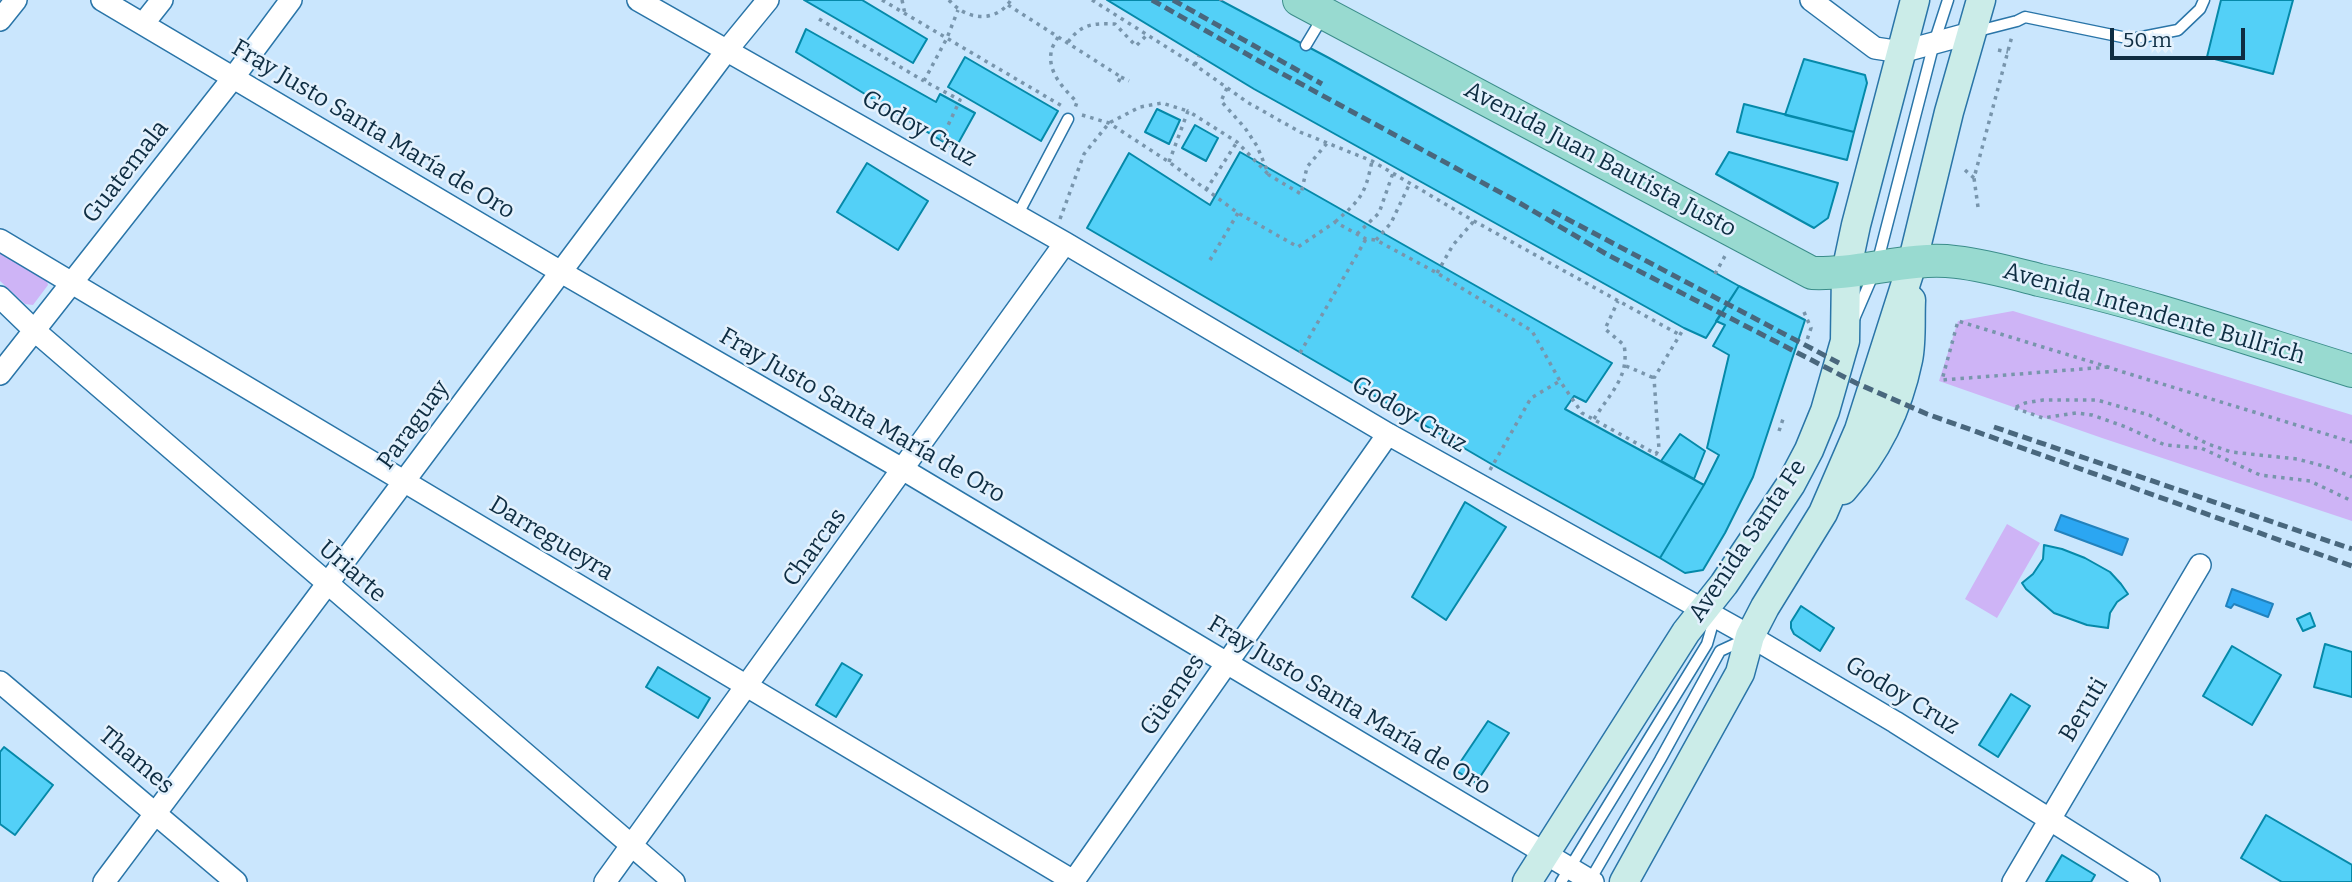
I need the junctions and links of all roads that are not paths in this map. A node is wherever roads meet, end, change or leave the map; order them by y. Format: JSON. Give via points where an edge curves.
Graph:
{"nodes":[{"id":1,"x":16,"y":0,"type":"edge"},
{"id":2,"x":102,"y":0,"type":"edge"},
{"id":3,"x":162,"y":0,"type":"edge"},
{"id":4,"x":291,"y":0,"type":"edge"},
{"id":5,"x":638,"y":0,"type":"edge"},
{"id":6,"x":768,"y":0,"type":"edge"},
{"id":7,"x":1811,"y":0,"type":"edge"},
{"id":8,"x":1914,"y":0,"type":"edge"},
{"id":9,"x":1948,"y":0,"type":"edge"},
{"id":10,"x":1981,"y":0,"type":"edge"},
{"id":11,"x":2204,"y":0,"type":"edge"},
{"id":12,"x":1311,"y":7,"type":"edge"},
{"id":13,"x":0,"y":20,"type":"edge"},
{"id":14,"x":143,"y":24,"type":"junction"},
{"id":15,"x":1971,"y":33,"type":"junction"},
{"id":16,"x":1934,"y":43,"type":"junction"},
{"id":17,"x":1306,"y":45,"type":"dead end"},
{"id":18,"x":727,"y":50,"type":"junction"},
{"id":19,"x":1900,"y":52,"type":"junction"},
{"id":20,"x":233,"y":78,"type":"junction"},
{"id":21,"x":1068,"y":119,"type":"dead end"},
{"id":22,"x":1017,"y":216,"type":"junction"},
{"id":23,"x":0,"y":240,"type":"edge"},
{"id":24,"x":1065,"y":243,"type":"junction"},
{"id":25,"x":1912,"y":264,"type":"junction"},
{"id":26,"x":1861,"y":270,"type":"junction"},
{"id":27,"x":562,"y":272,"type":"junction"},
{"id":28,"x":72,"y":284,"type":"junction"},
{"id":29,"x":0,"y":298,"type":"edge"},
{"id":30,"x":35,"y":331,"type":"junction"},
{"id":31,"x":2352,"y":371,"type":"edge"},
{"id":32,"x":0,"y":374,"type":"edge"},
{"id":33,"x":1388,"y":434,"type":"junction"},
{"id":34,"x":904,"y":470,"type":"junction"},
{"id":35,"x":405,"y":482,"type":"junction"},
{"id":36,"x":2200,"y":565,"type":"dead end"},
{"id":37,"x":328,"y":585,"type":"junction"},
{"id":38,"x":1709,"y":614,"type":"junction"},
{"id":39,"x":1750,"y":636,"type":"junction"},
{"id":40,"x":1227,"y":664,"type":"junction"},
{"id":41,"x":0,"y":682,"type":"edge"},
{"id":42,"x":746,"y":687,"type":"junction"},
{"id":43,"x":156,"y":812,"type":"junction"},
{"id":44,"x":2050,"y":818,"type":"junction"},
{"id":45,"x":631,"y":847,"type":"junction"},
{"id":46,"x":1545,"y":854,"type":"junction"},
{"id":47,"x":1566,"y":875,"type":"edge"},
{"id":48,"x":1591,"y":881,"type":"edge"},
{"id":49,"x":104,"y":882,"type":"edge"},
{"id":50,"x":236,"y":882,"type":"edge"},
{"id":51,"x":605,"y":882,"type":"edge"},
{"id":52,"x":674,"y":882,"type":"edge"},
{"id":53,"x":1074,"y":882,"type":"edge"},
{"id":54,"x":1527,"y":882,"type":"edge"},
{"id":55,"x":1624,"y":882,"type":"edge"},
{"id":56,"x":2013,"y":882,"type":"edge"},
{"id":57,"x":2149,"y":882,"type":"edge"}],
"edges":[{"from":1,"to":13,"type":"street"},
{"from":2,"to":14,"type":"street","name":"Fray Justo Santa María de Oro"},
{"from":3,"to":14,"type":"street"},
{"from":4,"to":20,"type":"street","name":"Guatemala"},
{"from":5,"to":18,"type":"street","name":"Godoy Cruz"},
{"from":6,"to":18,"type":"street","name":"Paraguay"},
{"from":7,"to":19,"type":"street","via":[[1875,48]]},
{"from":8,"to":19,"type":"main road","name":"Avenida Santa Fe"},
{"from":9,"to":16,"type":"lane"},
{"from":10,"to":15,"type":"main road","name":"Avenida Santa Fe"},
{"from":11,"to":15,"type":"lane","via":[[2178,30],[2157,36],[2132,39],[2025,17]]},
{"from":12,"to":17,"type":"lane"},
{"from":12,"to":26,"type":"main road","name":"Avenida Juan Bautista Justo","via":[[1812,273]]},
{"from":14,"to":20,"type":"street","name":"Fray Justo Santa María de Oro"},
{"from":15,"to":16,"type":"street"},
{"from":15,"to":25,"type":"main road","name":"Avenida Santa Fe"},
{"from":16,"to":19,"type":"street"},
{"from":16,"to":26,"type":"lane"},
{"from":18,"to":22,"type":"street","name":"Godoy Cruz"},
{"from":18,"to":27,"type":"street","name":"Paraguay"},
{"from":19,"to":26,"type":"main road","name":"Avenida Santa Fe","via":[[1856,225]]},
{"from":20,"to":27,"type":"street","name":"Fray Justo Santa María de Oro"},
{"from":20,"to":28,"type":"street","name":"Guatemala"},
{"from":21,"to":22,"type":"lane"},
{"from":22,"to":24,"type":"street","name":"Godoy Cruz"},
{"from":23,"to":28,"type":"street","name":"Darregueyra"},
{"from":24,"to":33,"type":"street","name":"Godoy Cruz"},
{"from":24,"to":34,"type":"street","name":"Charcas"},
{"from":25,"to":26,"type":"main road","name":"Avenida Juan Bautista Justo"},
{"from":25,"to":31,"type":"main road","name":"Avenida Intendente Bullrich","via":[[1953,261],[2087,290]]},
{"from":25,"to":39,"type":"main road","name":"Avenida Santa Fe","via":[[1859,430],[1823,513]]},
{"from":26,"to":38,"type":"main road","name":"Avenida Santa Fe","via":[[1825,411],[1809,450]]},
{"from":27,"to":34,"type":"street","name":"Fray Justo Santa María de Oro"},
{"from":27,"to":35,"type":"street","name":"Paraguay"},
{"from":28,"to":30,"type":"street","name":"Guatemala"},
{"from":28,"to":35,"type":"street","name":"Darregueyra"},
{"from":29,"to":30,"type":"street","name":"Uriarte"},
{"from":30,"to":32,"type":"street","name":"Guatemala"},
{"from":30,"to":37,"type":"street","name":"Uriarte"},
{"from":33,"to":38,"type":"street","name":"Godoy Cruz"},
{"from":33,"to":40,"type":"street","name":"Güemes"},
{"from":34,"to":40,"type":"street","name":"Fray Justo Santa María de Oro"},
{"from":34,"to":42,"type":"street","name":"Charcas"},
{"from":35,"to":37,"type":"street","name":"Paraguay"},
{"from":35,"to":42,"type":"street","name":"Darregueyra"},
{"from":36,"to":44,"type":"street","name":"Beruti"},
{"from":37,"to":43,"type":"street","name":"Paraguay"},
{"from":37,"to":45,"type":"street","name":"Uriarte"},
{"from":38,"to":39,"type":"street","name":"Godoy Cruz"},
{"from":38,"to":46,"type":"main road","name":"Avenida Santa Fe","via":[[1686,632]]},
{"from":38,"to":47,"type":"lane","via":[[1707,643]]},
{"from":39,"to":44,"type":"street","name":"Godoy Cruz"},
{"from":39,"to":48,"type":"lane","via":[[1720,651]]},
{"from":39,"to":55,"type":"main road","name":"Avenida Santa Fe","via":[[1740,673]]},
{"from":40,"to":46,"type":"street","name":"Fray Justo Santa María de Oro"},
{"from":40,"to":53,"type":"street","name":"Güemes"},
{"from":41,"to":43,"type":"street","name":"Thames"},
{"from":42,"to":45,"type":"street","name":"Charcas"},
{"from":42,"to":53,"type":"street","name":"Darregueyra"},
{"from":43,"to":49,"type":"street","name":"Paraguay"},
{"from":43,"to":50,"type":"street","name":"Thames"},
{"from":44,"to":56,"type":"street","name":"Beruti"},
{"from":44,"to":57,"type":"street","name":"Godoy Cruz"},
{"from":45,"to":51,"type":"street","name":"Charcas"},
{"from":45,"to":52,"type":"street","name":"Uriarte"},
{"from":46,"to":47,"type":"street","name":"Fray Justo Santa María de Oro"},
{"from":46,"to":54,"type":"main road","name":"Avenida Santa Fe"},
{"from":47,"to":48,"type":"street","name":"Fray Justo Santa María de Oro"}]}
